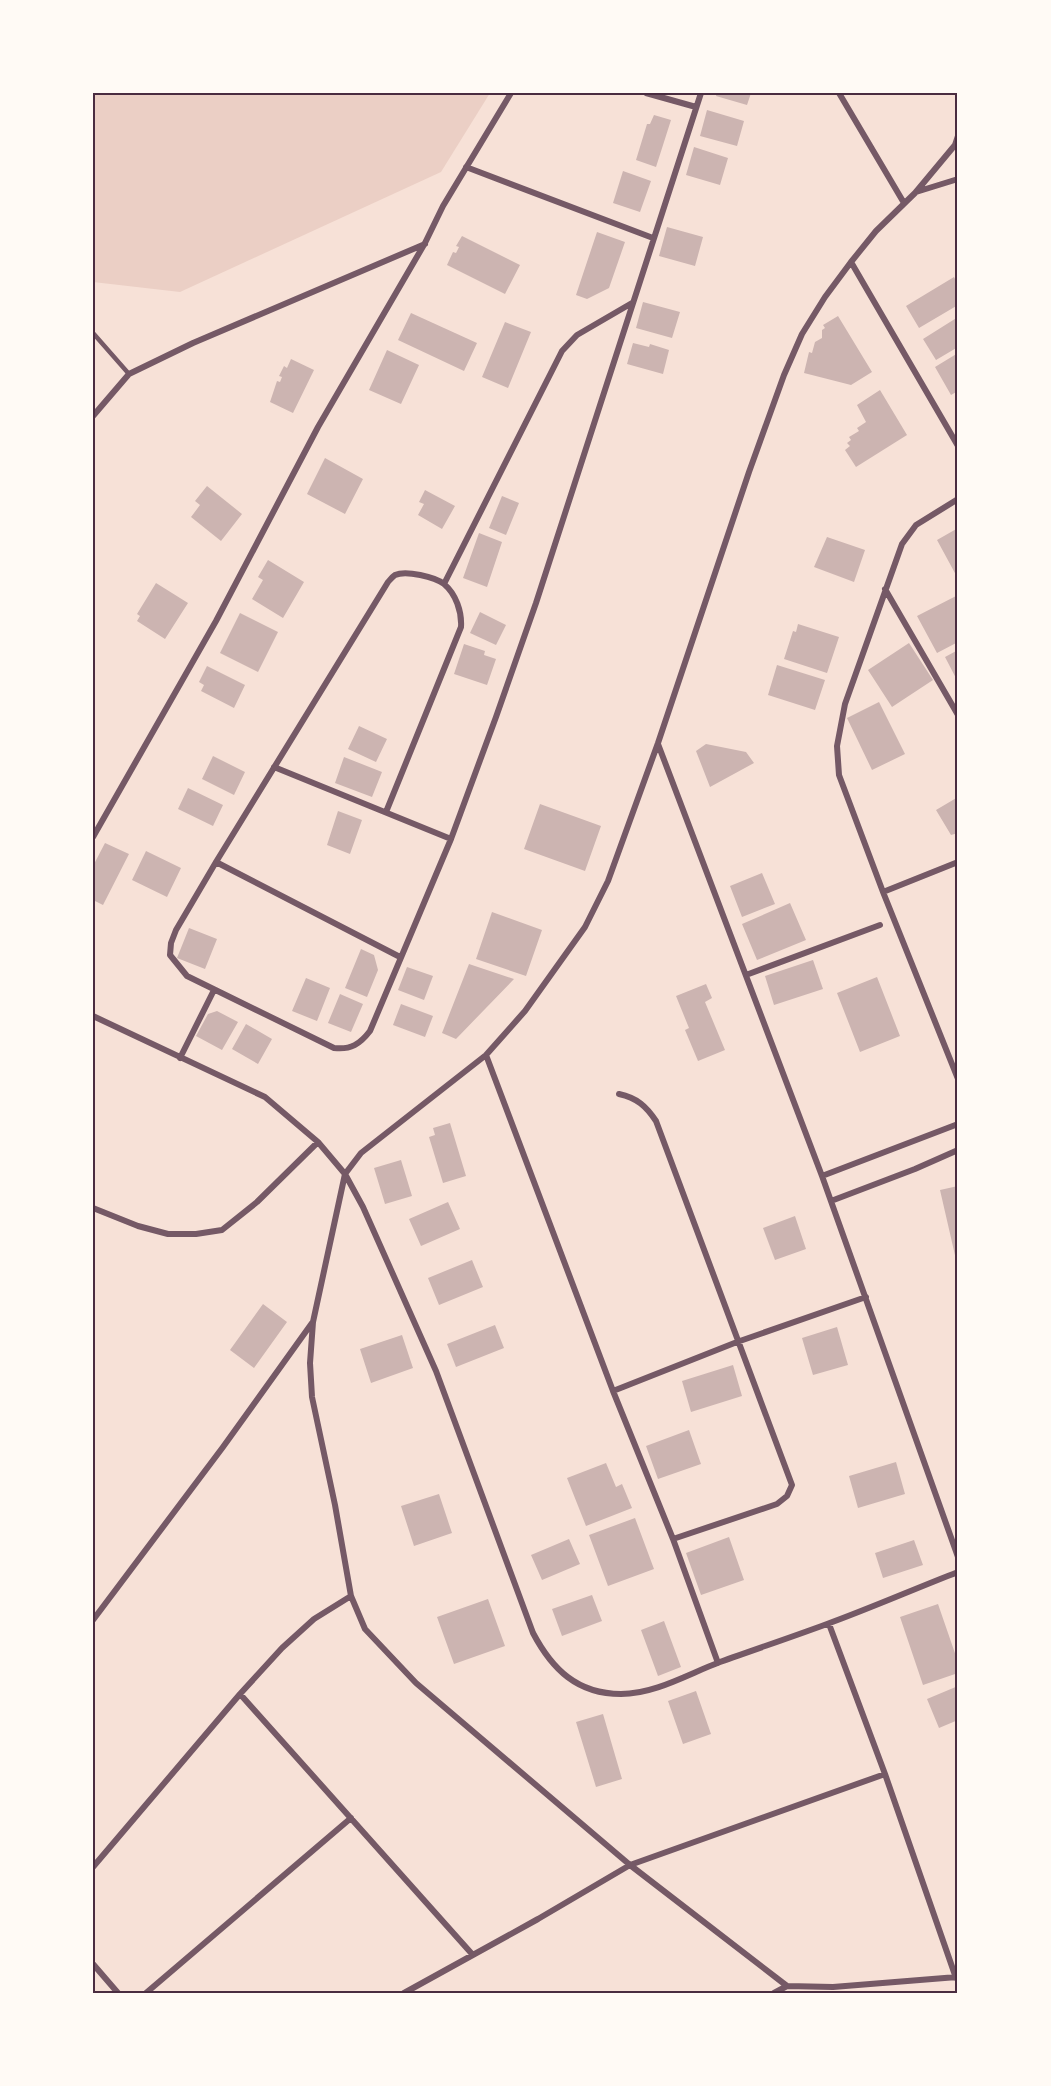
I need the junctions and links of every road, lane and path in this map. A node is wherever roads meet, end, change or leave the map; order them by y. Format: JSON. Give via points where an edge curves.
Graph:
{"nodes":[{"id":1,"x":511,"y":93,"type":"edge"},
{"id":2,"x":646,"y":93,"type":"edge"},
{"id":3,"x":701,"y":93,"type":"edge"},
{"id":4,"x":839,"y":93,"type":"edge"},
{"id":5,"x":696,"y":107,"type":"junction"},
{"id":6,"x":958,"y":136,"type":"edge"},
{"id":7,"x":466,"y":167,"type":"junction"},
{"id":8,"x":958,"y":179,"type":"edge"},
{"id":9,"x":915,"y":192,"type":"junction"},
{"id":10,"x":904,"y":203,"type":"junction"},
{"id":11,"x":653,"y":238,"type":"junction"},
{"id":12,"x":425,"y":243,"type":"junction"},
{"id":13,"x":851,"y":262,"type":"junction"},
{"id":14,"x":632,"y":303,"type":"junction"},
{"id":15,"x":93,"y":333,"type":"edge"},
{"id":16,"x":129,"y":374,"type":"junction"},
{"id":17,"x":93,"y":416,"type":"edge"},
{"id":18,"x":958,"y":446,"type":"edge"},
{"id":19,"x":958,"y":499,"type":"edge"},
{"id":20,"x":444,"y":584,"type":"junction"},
{"id":21,"x":885,"y":589,"type":"junction"},
{"id":22,"x":958,"y":715,"type":"edge"},
{"id":23,"x":658,"y":743,"type":"junction"},
{"id":24,"x":274,"y":767,"type":"junction"},
{"id":25,"x":386,"y":812,"type":"junction"},
{"id":26,"x":93,"y":837,"type":"edge"},
{"id":27,"x":451,"y":839,"type":"junction"},
{"id":28,"x":216,"y":862,"type":"junction"},
{"id":29,"x":958,"y":862,"type":"edge"},
{"id":30,"x":883,"y":892,"type":"junction"},
{"id":31,"x":879,"y":925,"type":"dead end"},
{"id":32,"x":400,"y":957,"type":"junction"},
{"id":33,"x":746,"y":975,"type":"junction"},
{"id":34,"x":214,"y":990,"type":"junction"},
{"id":35,"x":93,"y":1016,"type":"edge"},
{"id":36,"x":486,"y":1055,"type":"junction"},
{"id":37,"x":180,"y":1058,"type":"junction"},
{"id":38,"x":958,"y":1079,"type":"edge"},
{"id":39,"x":619,"y":1094,"type":"dead end"},
{"id":40,"x":958,"y":1124,"type":"edge"},
{"id":41,"x":318,"y":1142,"type":"junction"},
{"id":42,"x":958,"y":1150,"type":"edge"},
{"id":43,"x":345,"y":1174,"type":"junction"},
{"id":44,"x":822,"y":1176,"type":"junction"},
{"id":45,"x":831,"y":1201,"type":"junction"},
{"id":46,"x":93,"y":1208,"type":"edge"},
{"id":47,"x":866,"y":1297,"type":"junction"},
{"id":48,"x":313,"y":1322,"type":"junction"},
{"id":49,"x":737,"y":1342,"type":"junction"},
{"id":50,"x":613,"y":1391,"type":"junction"},
{"id":51,"x":673,"y":1539,"type":"junction"},
{"id":52,"x":958,"y":1557,"type":"edge"},
{"id":53,"x":958,"y":1572,"type":"edge"},
{"id":54,"x":351,"y":1596,"type":"junction"},
{"id":55,"x":93,"y":1620,"type":"edge"},
{"id":56,"x":829,"y":1623,"type":"junction"},
{"id":57,"x":718,"y":1663,"type":"junction"},
{"id":58,"x":240,"y":1694,"type":"junction"},
{"id":59,"x":885,"y":1774,"type":"junction"},
{"id":60,"x":351,"y":1818,"type":"junction"},
{"id":61,"x":630,"y":1865,"type":"junction"},
{"id":62,"x":93,"y":1867,"type":"edge"},
{"id":63,"x":472,"y":1954,"type":"junction"},
{"id":64,"x":93,"y":1964,"type":"edge"},
{"id":65,"x":957,"y":1977,"type":"edge"},
{"id":66,"x":787,"y":1986,"type":"junction"},
{"id":67,"x":833,"y":1990,"type":"edge"},
{"id":68,"x":118,"y":1993,"type":"edge"},
{"id":69,"x":146,"y":1993,"type":"edge"},
{"id":70,"x":404,"y":1993,"type":"edge"},
{"id":71,"x":774,"y":1993,"type":"edge"}],
"edges":[{"from":1,"to":7,"type":"street"},
{"from":2,"to":5,"type":"street"},
{"from":3,"to":5,"type":"street"},
{"from":4,"to":10,"type":"street"},
{"from":5,"to":11,"type":"street"},
{"from":6,"to":9,"type":"street","via":[[955,145]]},
{"from":7,"to":11,"type":"street"},
{"from":7,"to":12,"type":"street"},
{"from":8,"to":9,"type":"street"},
{"from":9,"to":10,"type":"street"},
{"from":10,"to":13,"type":"street"},
{"from":11,"to":14,"type":"street"},
{"from":12,"to":16,"type":"street"},
{"from":12,"to":26,"type":"street","via":[[318,427],[216,621]]},
{"from":13,"to":18,"type":"street"},
{"from":13,"to":23,"type":"street","via":[[802,334],[784,375]]},
{"from":14,"to":20,"type":"street","via":[[577,334],[561,351]]},
{"from":14,"to":27,"type":"street","via":[[536,603]]},
{"from":15,"to":16,"type":"lane"},
{"from":16,"to":17,"type":"street"},
{"from":19,"to":21,"type":"street","via":[[916,525],[902,544]]},
{"from":20,"to":24,"type":"street","via":[[407,573],[395,575],[388,582]]},
{"from":20,"to":25,"type":"street","via":[[459,607],[460,627]]},
{"from":21,"to":22,"type":"street"},
{"from":21,"to":30,"type":"street","via":[[845,704],[837,746],[839,775]]},
{"from":23,"to":33,"type":"street"},
{"from":23,"to":36,"type":"street","via":[[608,881],[585,927],[525,1011]]},
{"from":24,"to":25,"type":"street"},
{"from":24,"to":28,"type":"street"},
{"from":25,"to":27,"type":"street"},
{"from":27,"to":32,"type":"street"},
{"from":28,"to":32,"type":"street"},
{"from":28,"to":34,"type":"street","via":[[176,930],[170,955],[188,976]]},
{"from":29,"to":30,"type":"street"},
{"from":30,"to":38,"type":"street"},
{"from":31,"to":33,"type":"street"},
{"from":32,"to":34,"type":"street","via":[[370,1030],[351,1048],[334,1048]]},
{"from":33,"to":44,"type":"street"},
{"from":34,"to":37,"type":"street"},
{"from":35,"to":37,"type":"street"},
{"from":36,"to":43,"type":"street","via":[[361,1153]]},
{"from":36,"to":50,"type":"street"},
{"from":37,"to":41,"type":"street","via":[[266,1097]]},
{"from":39,"to":49,"type":"street","via":[[646,1107],[656,1121]]},
{"from":40,"to":44,"type":"street"},
{"from":41,"to":43,"type":"street"},
{"from":41,"to":46,"type":"street","via":[[257,1202],[222,1230],[168,1233]]},
{"from":42,"to":45,"type":"street"},
{"from":43,"to":48,"type":"street"},
{"from":43,"to":57,"type":"street","via":[[436,1371],[525,1614],[551,1663],[572,1682],[621,1694],[652,1689]]},
{"from":44,"to":45,"type":"street"},
{"from":45,"to":47,"type":"street"},
{"from":47,"to":49,"type":"street"},
{"from":47,"to":52,"type":"street"},
{"from":48,"to":54,"type":"street","via":[[312,1396]]},
{"from":48,"to":55,"type":"street"},
{"from":49,"to":50,"type":"street"},
{"from":49,"to":51,"type":"street","via":[[790,1476],[791,1490],[777,1504]]},
{"from":50,"to":51,"type":"street"},
{"from":51,"to":57,"type":"street"},
{"from":53,"to":56,"type":"street"},
{"from":54,"to":58,"type":"street","via":[[296,1634]]},
{"from":54,"to":61,"type":"street","via":[[365,1629],[416,1683]]},
{"from":56,"to":57,"type":"street"},
{"from":56,"to":59,"type":"street"},
{"from":58,"to":60,"type":"street"},
{"from":58,"to":62,"type":"street"},
{"from":59,"to":61,"type":"street"},
{"from":59,"to":65,"type":"street"},
{"from":60,"to":63,"type":"street"},
{"from":60,"to":69,"type":"street"},
{"from":61,"to":63,"type":"street"},
{"from":61,"to":66,"type":"street"},
{"from":63,"to":70,"type":"street"},
{"from":64,"to":68,"type":"street"},
{"from":65,"to":67,"type":"street"},
{"from":66,"to":67,"type":"street"},
{"from":66,"to":71,"type":"street"}]}
